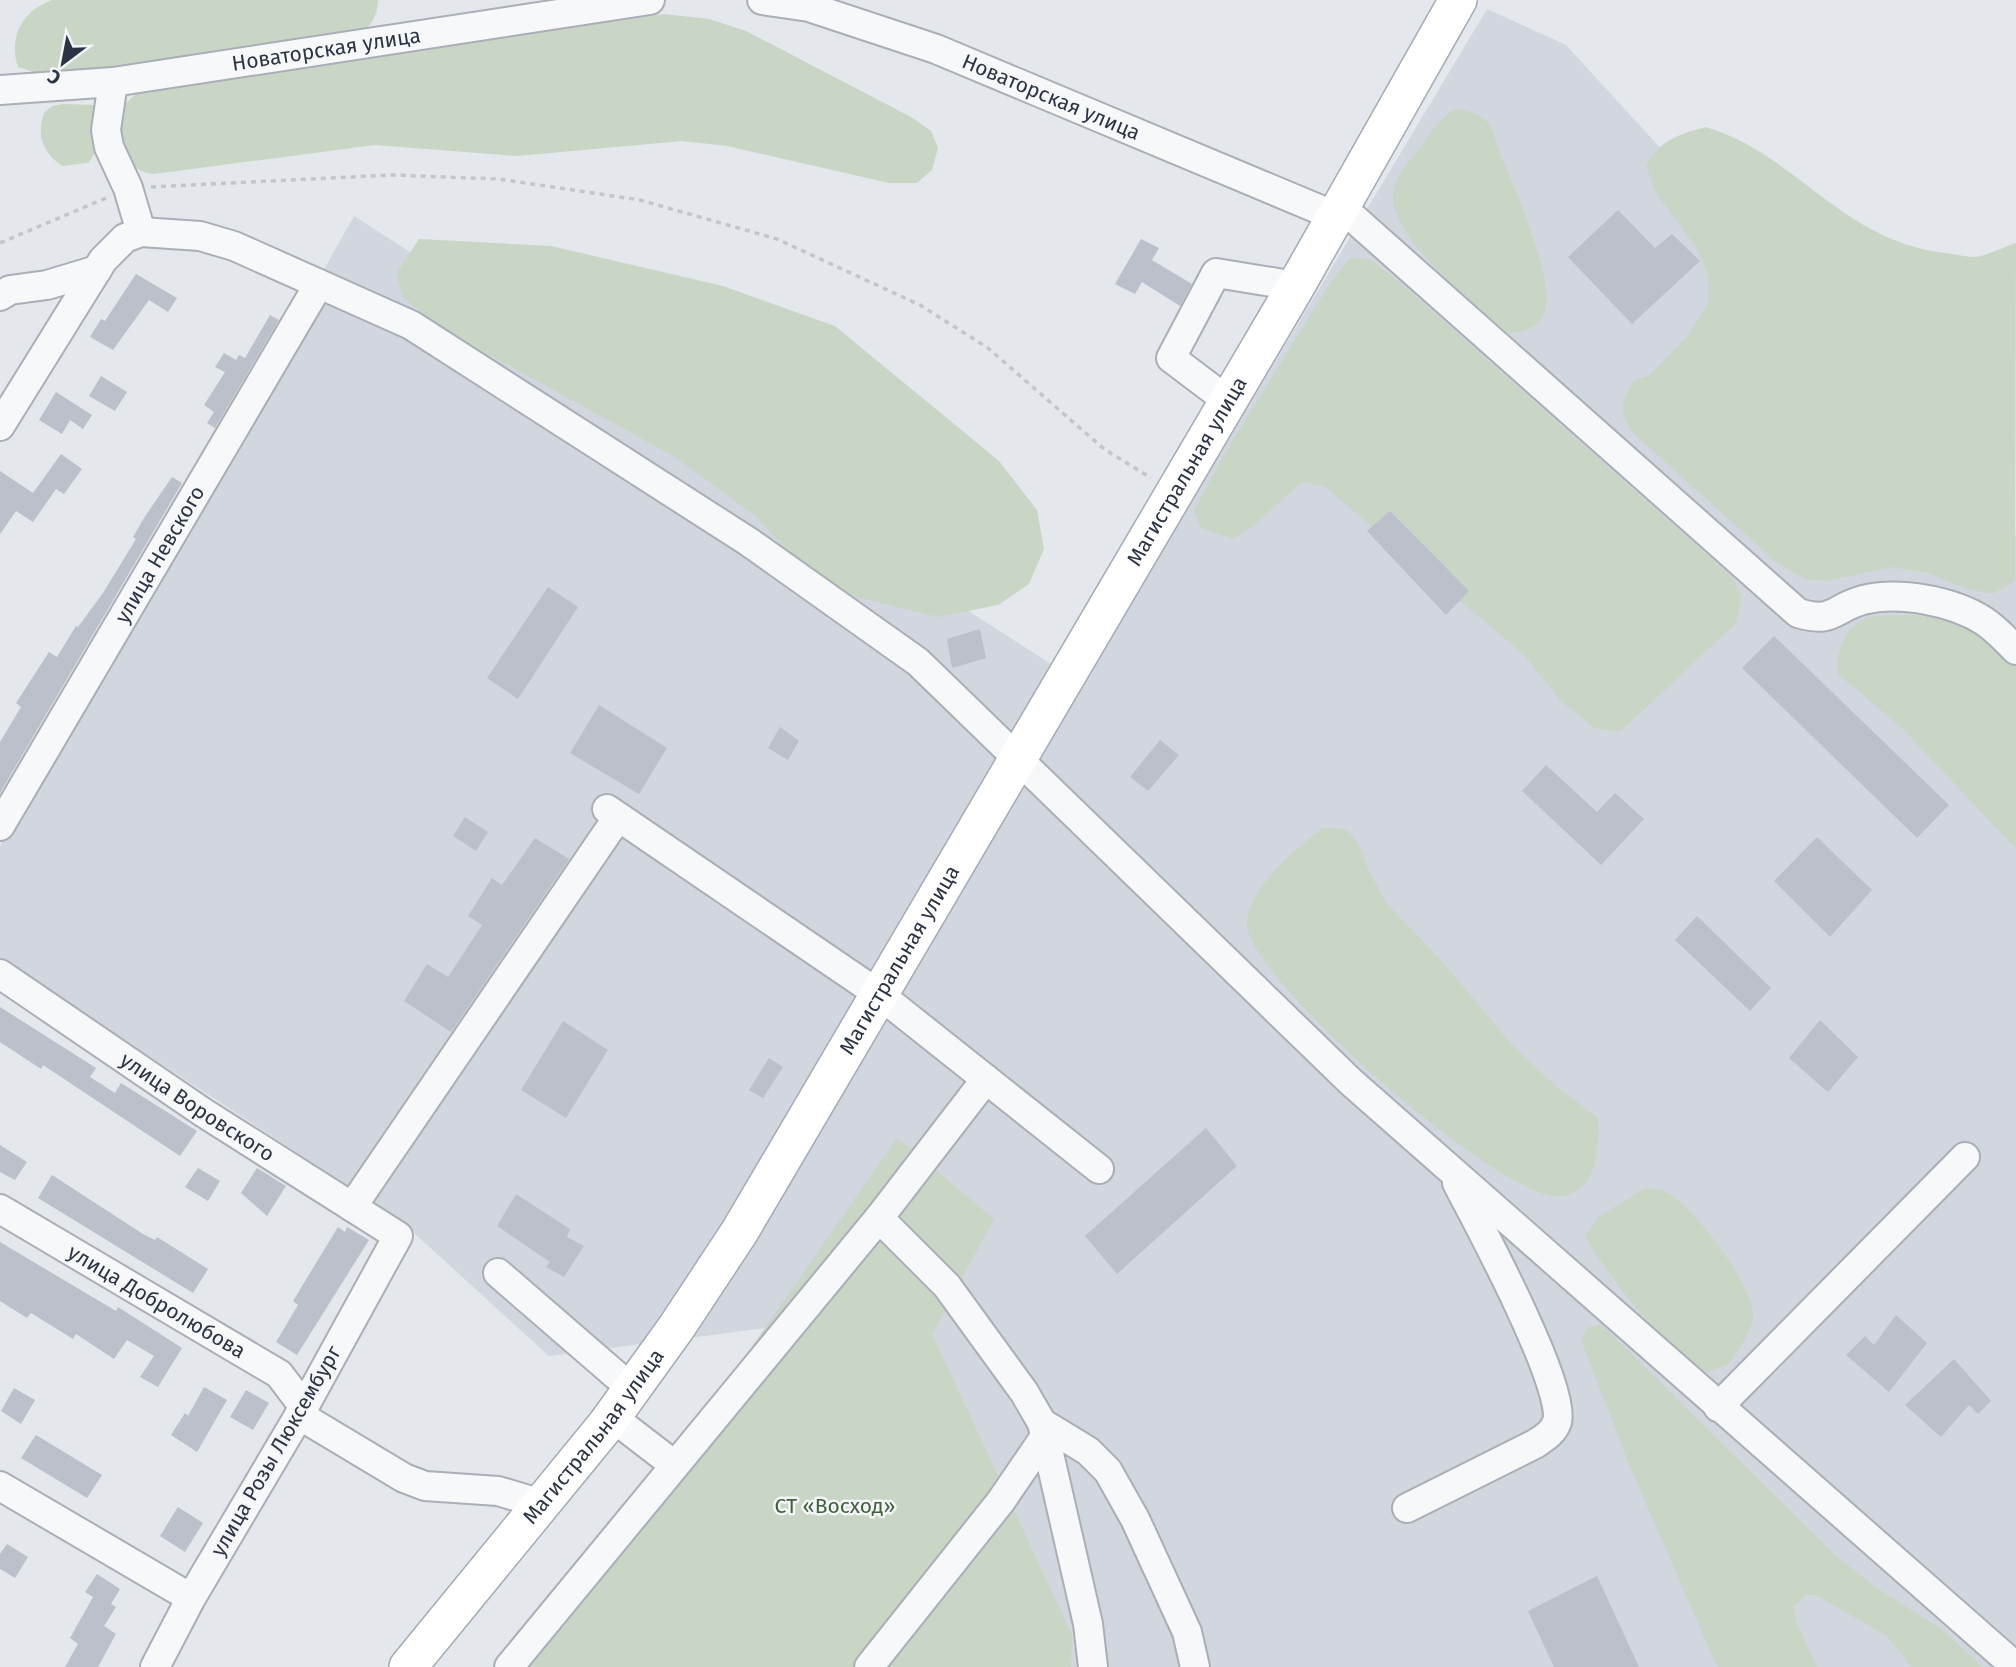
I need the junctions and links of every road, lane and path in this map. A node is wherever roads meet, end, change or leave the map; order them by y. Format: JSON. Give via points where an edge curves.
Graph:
{"nodes":[{"id":1,"x":650,"y":0,"type":"edge"},
{"id":2,"x":762,"y":0,"type":"edge"},
{"id":3,"x":1458,"y":0,"type":"edge"},
{"id":4,"x":113,"y":82,"type":"junction"},
{"id":5,"x":0,"y":90,"type":"edge"},
{"id":6,"x":128,"y":188,"type":"junction"},
{"id":7,"x":1338,"y":211,"type":"junction"},
{"id":8,"x":141,"y":232,"type":"junction"},
{"id":9,"x":0,"y":243,"type":"edge"},
{"id":10,"x":97,"y":270,"type":"junction"},
{"id":11,"x":319,"y":284,"type":"junction"},
{"id":12,"x":1296,"y":286,"type":"junction"},
{"id":13,"x":0,"y":296,"type":"edge"},
{"id":14,"x":1228,"y":401,"type":"junction"},
{"id":15,"x":0,"y":426,"type":"edge"},
{"id":16,"x":1174,"y":492,"type":"junction"},
{"id":17,"x":2016,"y":650,"type":"edge"},
{"id":18,"x":1017,"y":756,"type":"junction"},
{"id":19,"x":0,"y":826,"type":"edge"},
{"id":20,"x":0,"y":974,"type":"edge"},
{"id":21,"x":880,"y":995,"type":"junction"},
{"id":22,"x":986,"y":1079,"type":"junction"},
{"id":23,"x":1965,"y":1157,"type":"dead end"},
{"id":24,"x":1450,"y":1168,"type":"junction"},
{"id":25,"x":1099,"y":1169,"type":"dead end"},
{"id":26,"x":352,"y":1207,"type":"junction"},
{"id":27,"x":0,"y":1209,"type":"edge"},
{"id":28,"x":879,"y":1218,"type":"junction"},
{"id":29,"x":398,"y":1236,"type":"joint"},
{"id":30,"x":498,"y":1273,"type":"dead end"},
{"id":31,"x":622,"y":1403,"type":"junction"},
{"id":32,"x":1718,"y":1407,"type":"junction"},
{"id":33,"x":301,"y":1411,"type":"junction"},
{"id":34,"x":1043,"y":1430,"type":"junction"},
{"id":35,"x":673,"y":1464,"type":"junction"},
{"id":36,"x":0,"y":1486,"type":"edge"},
{"id":37,"x":542,"y":1504,"type":"junction"},
{"id":38,"x":1407,"y":1508,"type":"dead end"},
{"id":39,"x":191,"y":1598,"type":"junction"},
{"id":40,"x":155,"y":1667,"type":"edge"},
{"id":41,"x":408,"y":1667,"type":"edge"},
{"id":42,"x":509,"y":1667,"type":"edge"},
{"id":43,"x":869,"y":1667,"type":"edge"},
{"id":44,"x":1093,"y":1667,"type":"edge"},
{"id":45,"x":1195,"y":1667,"type":"edge"},
{"id":46,"x":2016,"y":1667,"type":"edge"}],
"edges":[{"from":1,"to":4,"type":"street","name":"Новаторская улица"},
{"from":2,"to":7,"type":"street","name":"Новаторская улица","via":[[809,8],[936,49]]},
{"from":3,"to":7,"type":"main road","name":"Магистральная улица"},
{"from":4,"to":5,"type":"street","name":"Новаторская улица"},
{"from":4,"to":6,"type":"street","via":[[106,130]]},
{"from":6,"to":8,"type":"street"},
{"from":6,"to":9,"type":"path"},
{"from":6,"to":16,"type":"path","via":[[393,175],[499,179],[640,200],[765,235],[920,305],[977,341],[1104,449]]},
{"from":7,"to":12,"type":"main road","name":"Магистральная улица"},
{"from":7,"to":17,"type":"street","name":"Новаторская улица","via":[[1798,612],[1818,619],[1863,600],[1902,597],[1954,608],[1983,620]]},
{"from":8,"to":10,"type":"street","via":[[125,238]]},
{"from":8,"to":11,"type":"street","via":[[200,236]]},
{"from":10,"to":13,"type":"street"},
{"from":10,"to":15,"type":"street"},
{"from":11,"to":18,"type":"street","via":[[411,325],[749,542],[918,662]]},
{"from":11,"to":19,"type":"street","name":"улица Невского"},
{"from":12,"to":14,"type":"main road","name":"Магистральная улица"},
{"from":12,"to":14,"type":"street","via":[[1216,273],[1171,358]]},
{"from":14,"to":16,"type":"main road","name":"Магистральная улица"},
{"from":16,"to":18,"type":"main road","name":"Магистральная улица"},
{"from":18,"to":21,"type":"main road","name":"Магистральная улица"},
{"from":18,"to":24,"type":"street","via":[[1351,1082]]},
{"from":20,"to":26,"type":"street","name":"улица Воровского"},
{"from":21,"to":22,"type":"street"},
{"from":21,"to":26,"type":"street","via":[[613,813]]},
{"from":21,"to":31,"type":"main road","name":"Магистральная улица","via":[[740,1231]]},
{"from":22,"to":25,"type":"street"},
{"from":22,"to":28,"type":"street"},
{"from":23,"to":32,"type":"street"},
{"from":24,"to":32,"type":"street"},
{"from":24,"to":38,"type":"street","via":[[1518,1301],[1552,1390],[1558,1420],[1550,1434],[1535,1444]]},
{"from":26,"to":29,"type":"street","name":"улица Воровского"},
{"from":27,"to":33,"type":"street","name":"улица Добролюбова","via":[[279,1374]]},
{"from":28,"to":34,"type":"street","via":[[947,1286],[1024,1392]]},
{"from":28,"to":35,"type":"street"},
{"from":29,"to":33,"type":"street","name":"улица Розы Люксембург"},
{"from":30,"to":31,"type":"street"},
{"from":31,"to":35,"type":"street"},
{"from":31,"to":37,"type":"main road","name":"Магистральная улица"},
{"from":32,"to":46,"type":"street"},
{"from":33,"to":37,"type":"street","via":[[414,1482],[498,1491]]},
{"from":33,"to":39,"type":"street","name":"улица Розы Люксембург"},
{"from":34,"to":43,"type":"street","via":[[1001,1501]]},
{"from":34,"to":44,"type":"street","via":[[1088,1624]]},
{"from":34,"to":45,"type":"street","via":[[1088,1451],[1108,1471],[1187,1632]]},
{"from":35,"to":42,"type":"street"},
{"from":36,"to":39,"type":"street"},
{"from":37,"to":41,"type":"main road","name":"Магистральная улица"},
{"from":39,"to":40,"type":"street","name":"улица Розы Люксембург"}]}
